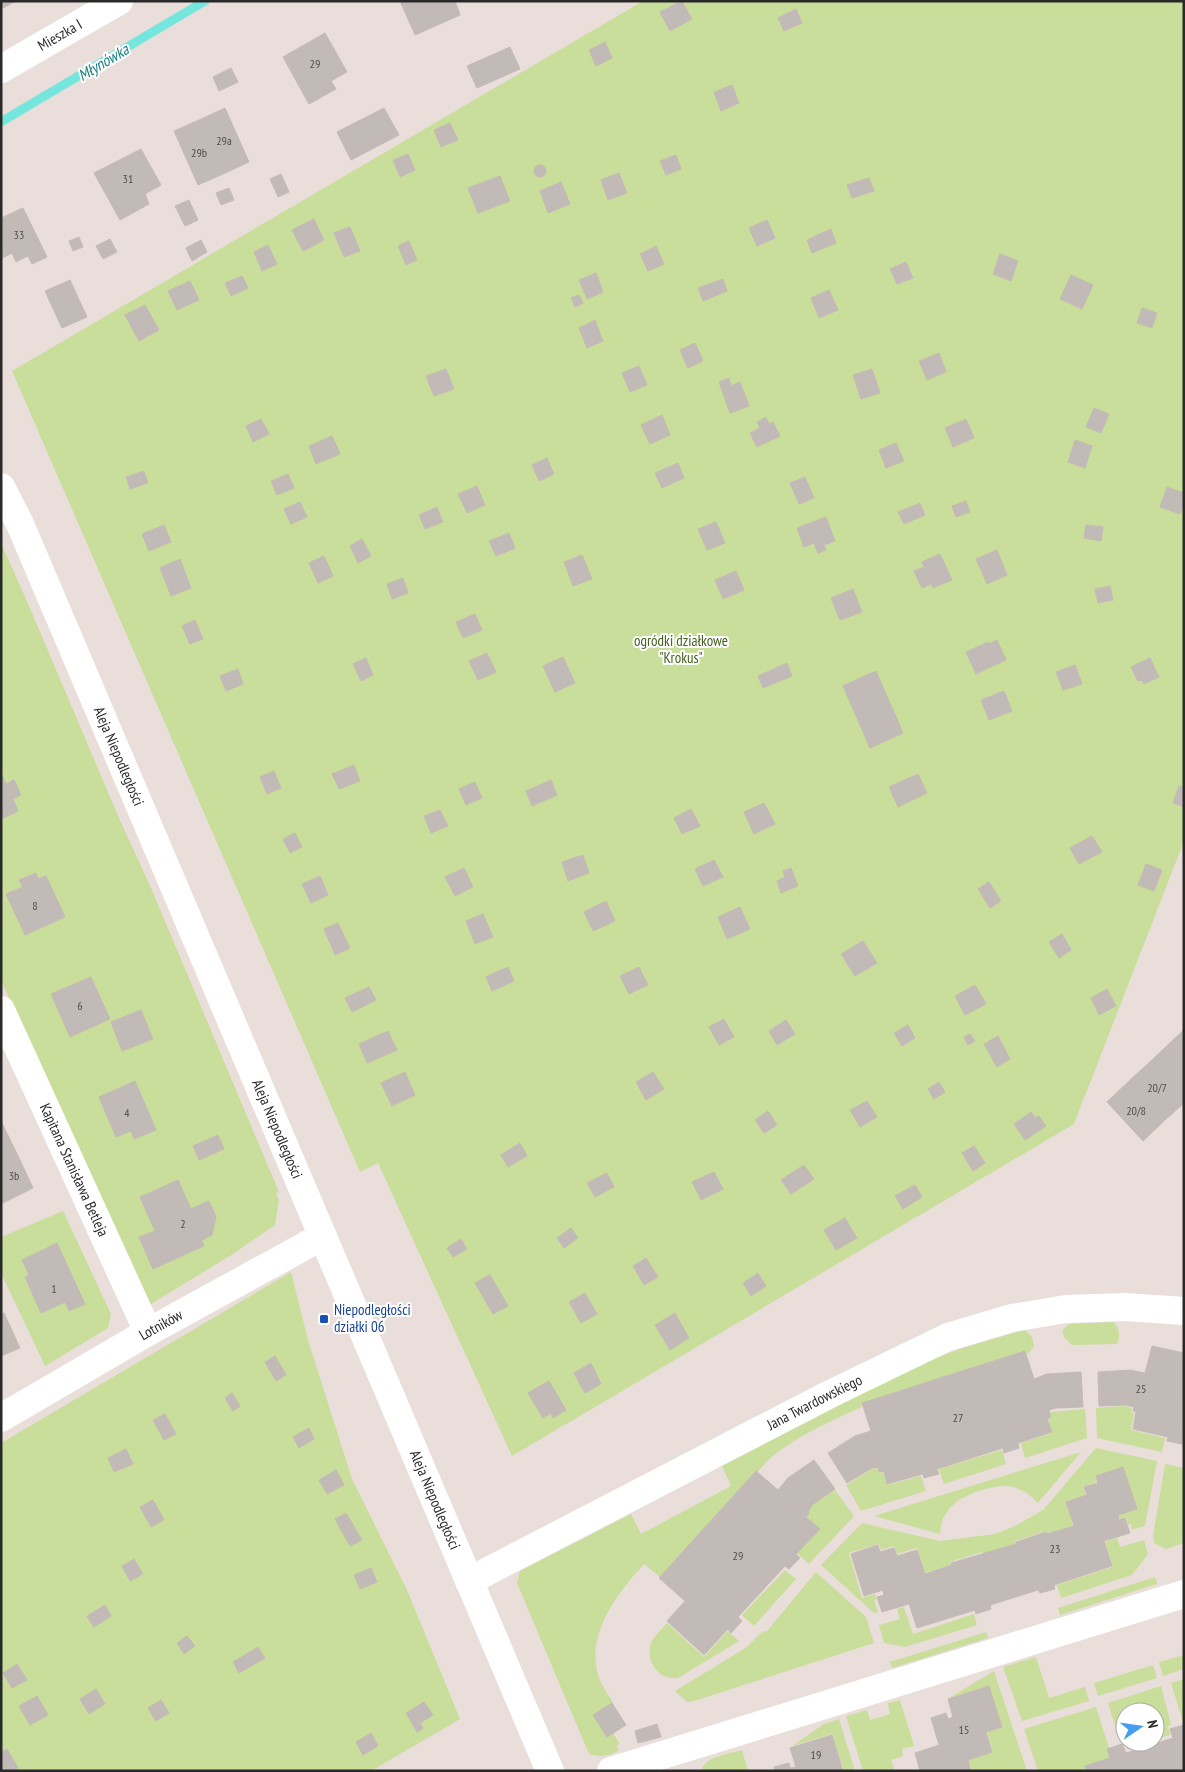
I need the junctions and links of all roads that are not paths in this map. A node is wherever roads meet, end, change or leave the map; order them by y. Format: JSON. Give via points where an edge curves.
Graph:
{"nodes":[{"id":1,"x":119,"y":1,"type":"edge"},
{"id":2,"x":1,"y":69,"type":"edge"},
{"id":3,"x":1,"y":487,"type":"edge"},
{"id":4,"x":1,"y":1010,"type":"edge"},
{"id":5,"x":323,"y":1236,"type":"junction"},
{"id":6,"x":1184,"y":1311,"type":"edge"},
{"id":7,"x":148,"y":1332,"type":"junction"},
{"id":8,"x":1,"y":1418,"type":"edge"},
{"id":9,"x":470,"y":1581,"type":"junction"},
{"id":10,"x":1184,"y":1594,"type":"edge"},
{"id":11,"x":676,"y":1761,"type":"edge"},
{"id":12,"x":550,"y":1771,"type":"edge"},
{"id":13,"x":611,"y":1771,"type":"edge"}],
"edges":[{"from":1,"to":2,"type":"street","name":"Mieszka I"},
{"from":3,"to":5,"type":"street","name":"Aleja Niepodległości","via":[[28,542]]},
{"from":4,"to":7,"type":"street","name":"Kapitana Stanisława Betleja"},
{"from":5,"to":7,"type":"street","name":"Lotników"},
{"from":5,"to":9,"type":"street","name":"Aleja Niepodległości"},
{"from":6,"to":9,"type":"street","name":"Jana Twardowskiego","via":[[1124,1306],[1066,1309],[1012,1318],[948,1337],[826,1396]]},
{"from":7,"to":8,"type":"street","name":"Lotników"},
{"from":9,"to":12,"type":"street","name":"Aleja Niepodległości"},
{"from":10,"to":11,"type":"street"},
{"from":11,"to":13,"type":"street"}]}
